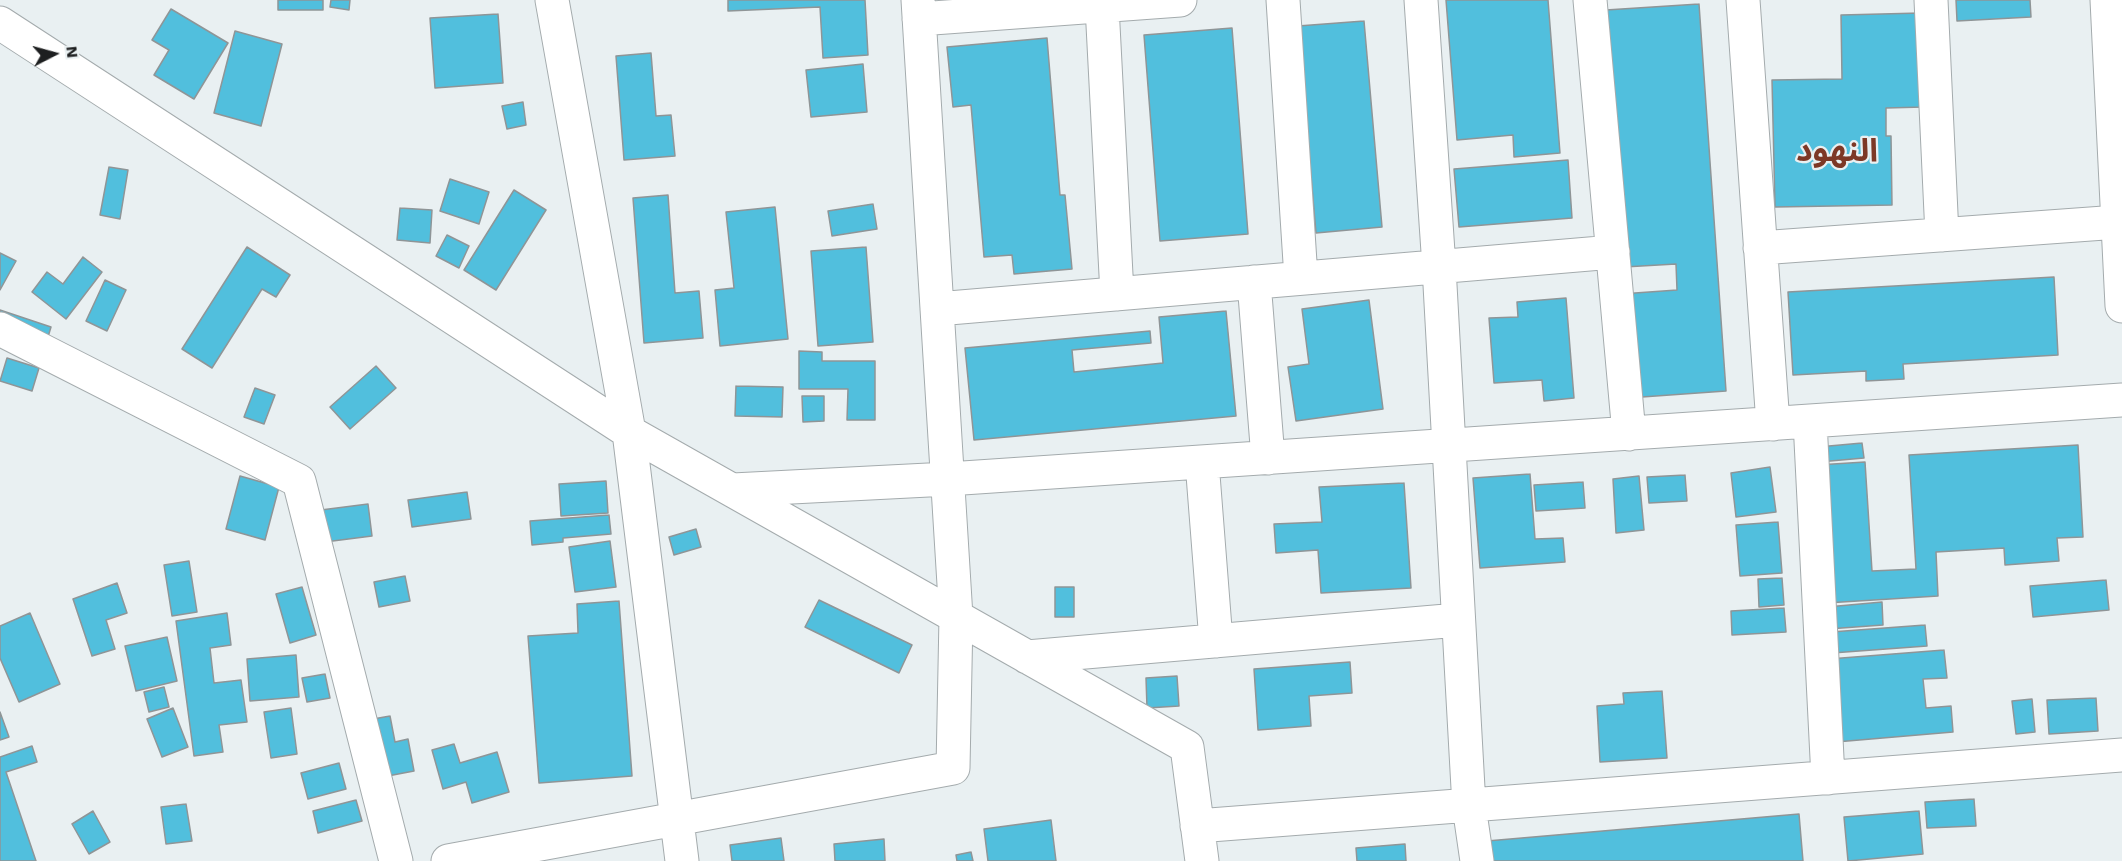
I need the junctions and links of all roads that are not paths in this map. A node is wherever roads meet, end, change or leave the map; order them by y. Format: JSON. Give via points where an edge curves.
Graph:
{"nodes":[{"id":1,"x":552,"y":0,"type":"edge"},
{"id":2,"x":1180,"y":0,"type":"edge"},
{"id":3,"x":1283,"y":0,"type":"edge"},
{"id":4,"x":1421,"y":0,"type":"edge"},
{"id":5,"x":1590,"y":0,"type":"edge"},
{"id":6,"x":1743,"y":0,"type":"edge"},
{"id":7,"x":1931,"y":0,"type":"edge"},
{"id":8,"x":2107,"y":0,"type":"edge"},
{"id":9,"x":1102,"y":6,"type":"junction"},
{"id":10,"x":918,"y":9,"type":"edge"},
{"id":11,"x":0,"y":23,"type":"edge"},
{"id":12,"x":2118,"y":222,"type":"junction"},
{"id":13,"x":1942,"y":235,"type":"junction"},
{"id":14,"x":1760,"y":248,"type":"junction"},
{"id":15,"x":1613,"y":252,"type":"junction"},
{"id":16,"x":1439,"y":266,"type":"junction"},
{"id":17,"x":1301,"y":278,"type":"junction"},
{"id":18,"x":1254,"y":282,"type":"junction"},
{"id":19,"x":1117,"y":294,"type":"junction"},
{"id":20,"x":2122,"y":306,"type":"edge"},
{"id":21,"x":937,"y":309,"type":"junction"},
{"id":22,"x":0,"y":329,"type":"edge"},
{"id":23,"x":2122,"y":400,"type":"edge"},
{"id":24,"x":1810,"y":421,"type":"junction"},
{"id":25,"x":1773,"y":424,"type":"junction"},
{"id":26,"x":629,"y":432,"type":"junction"},
{"id":27,"x":1629,"y":434,"type":"junction"},
{"id":28,"x":1449,"y":446,"type":"junction"},
{"id":29,"x":1268,"y":458,"type":"junction"},
{"id":30,"x":1202,"y":462,"type":"junction"},
{"id":31,"x":948,"y":479,"type":"junction"},
{"id":32,"x":733,"y":490,"type":"junction"},
{"id":33,"x":956,"y":617,"type":"junction"},
{"id":34,"x":1458,"y":620,"type":"junction"},
{"id":35,"x":1216,"y":641,"type":"junction"},
{"id":36,"x":1027,"y":657,"type":"junction"},
{"id":37,"x":2122,"y":755,"type":"edge"},
{"id":38,"x":1828,"y":778,"type":"junction"},
{"id":39,"x":1469,"y":806,"type":"junction"},
{"id":40,"x":676,"y":819,"type":"junction"},
{"id":41,"x":1197,"y":826,"type":"junction"},
{"id":42,"x":396,"y":861,"type":"edge"},
{"id":43,"x":448,"y":861,"type":"edge"},
{"id":44,"x":682,"y":861,"type":"edge"},
{"id":45,"x":1202,"y":861,"type":"edge"},
{"id":46,"x":1477,"y":861,"type":"edge"}],
"edges":[{"from":1,"to":26,"type":"street"},
{"from":2,"to":9,"type":"street"},
{"from":3,"to":17,"type":"street"},
{"from":4,"to":16,"type":"street"},
{"from":5,"to":15,"type":"street"},
{"from":6,"to":14,"type":"street"},
{"from":7,"to":13,"type":"street"},
{"from":8,"to":12,"type":"street"},
{"from":9,"to":10,"type":"street"},
{"from":9,"to":19,"type":"street"},
{"from":10,"to":21,"type":"street"},
{"from":11,"to":26,"type":"street"},
{"from":12,"to":13,"type":"street"},
{"from":12,"to":20,"type":"street"},
{"from":13,"to":14,"type":"street"},
{"from":14,"to":25,"type":"street"},
{"from":15,"to":16,"type":"street"},
{"from":15,"to":27,"type":"street"},
{"from":16,"to":17,"type":"street"},
{"from":16,"to":28,"type":"street"},
{"from":17,"to":18,"type":"street"},
{"from":18,"to":19,"type":"street"},
{"from":18,"to":29,"type":"street"},
{"from":19,"to":21,"type":"street"},
{"from":21,"to":31,"type":"street"},
{"from":22,"to":42,"type":"street","via":[[299,480]]},
{"from":23,"to":24,"type":"street"},
{"from":24,"to":25,"type":"street"},
{"from":24,"to":38,"type":"street"},
{"from":25,"to":27,"type":"street"},
{"from":26,"to":32,"type":"street"},
{"from":26,"to":40,"type":"street"},
{"from":27,"to":28,"type":"street"},
{"from":28,"to":29,"type":"street"},
{"from":28,"to":34,"type":"street"},
{"from":29,"to":30,"type":"street"},
{"from":30,"to":31,"type":"street"},
{"from":30,"to":35,"type":"street"},
{"from":31,"to":32,"type":"street"},
{"from":31,"to":33,"type":"street"},
{"from":32,"to":33,"type":"street"},
{"from":33,"to":36,"type":"street"},
{"from":33,"to":40,"type":"street","via":[[953,768]]},
{"from":34,"to":35,"type":"street"},
{"from":34,"to":39,"type":"street"},
{"from":35,"to":36,"type":"street"},
{"from":36,"to":41,"type":"street","via":[[1187,747]]},
{"from":37,"to":38,"type":"street"},
{"from":38,"to":39,"type":"street"},
{"from":39,"to":41,"type":"street"},
{"from":39,"to":46,"type":"street"},
{"from":40,"to":43,"type":"street"},
{"from":40,"to":44,"type":"street"},
{"from":41,"to":45,"type":"street"}]}
